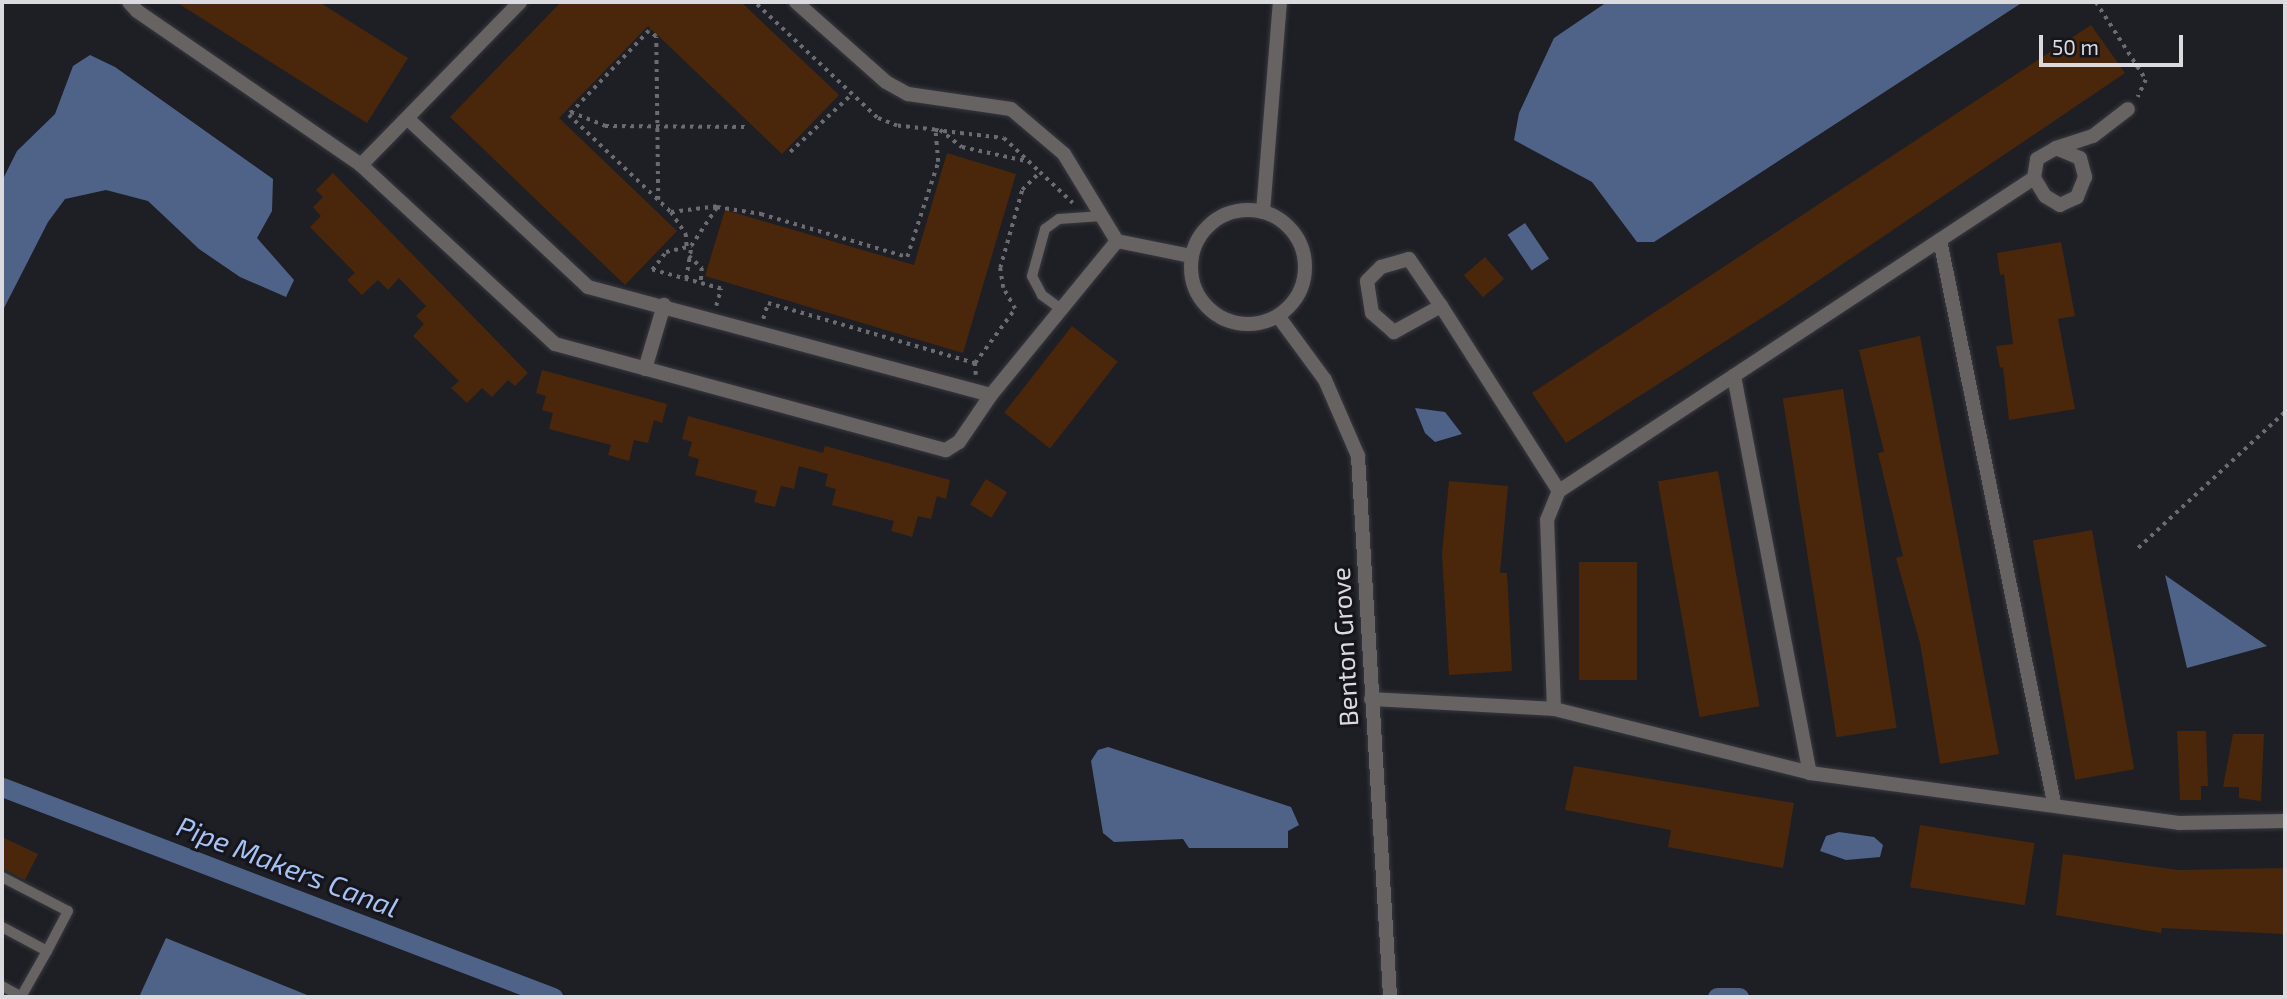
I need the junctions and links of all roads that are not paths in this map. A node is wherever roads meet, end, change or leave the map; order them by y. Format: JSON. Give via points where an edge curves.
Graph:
{"nodes":[{"id":1,"x":129,"y":2,"type":"edge"},
{"id":2,"x":520,"y":2,"type":"edge"},
{"id":3,"x":796,"y":2,"type":"edge"},
{"id":4,"x":1280,"y":2,"type":"edge"},
{"id":5,"x":2128,"y":110,"type":"road end"},
{"id":6,"x":408,"y":119,"type":"junction"},
{"id":7,"x":2056,"y":148,"type":"junction"},
{"id":8,"x":361,"y":164,"type":"junction"},
{"id":9,"x":2034,"y":178,"type":"junction"},
{"id":10,"x":1263,"y":212,"type":"junction"},
{"id":11,"x":1102,"y":216,"type":"junction"},
{"id":12,"x":1940,"y":240,"type":"junction"},
{"id":13,"x":1117,"y":241,"type":"junction"},
{"id":14,"x":1191,"y":256,"type":"junction"},
{"id":15,"x":664,"y":305,"type":"junction"},
{"id":16,"x":1441,"y":306,"type":"junction"},
{"id":17,"x":1061,"y":310,"type":"junction"},
{"id":18,"x":1278,"y":316,"type":"junction"},
{"id":19,"x":645,"y":369,"type":"junction"},
{"id":20,"x":1734,"y":376,"type":"junction"},
{"id":21,"x":984,"y":393,"type":"junction"},
{"id":22,"x":1559,"y":491,"type":"junction"},
{"id":23,"x":1371,"y":699,"type":"junction"},
{"id":24,"x":1554,"y":709,"type":"junction"},
{"id":25,"x":1810,"y":773,"type":"junction"},
{"id":26,"x":2054,"y":803,"type":"junction"},
{"id":27,"x":2285,"y":821,"type":"edge"},
{"id":28,"x":2,"y":877,"type":"edge"},
{"id":29,"x":2,"y":927,"type":"edge"},
{"id":30,"x":47,"y":951,"type":"junction"},
{"id":31,"x":2,"y":986,"type":"edge"},
{"id":32,"x":22,"y":997,"type":"edge"},
{"id":33,"x":1390,"y":997,"type":"edge"}],
"edges":[{"from":1,"to":8,"type":"street"},
{"from":2,"to":6,"type":"street"},
{"from":3,"to":11,"type":"street","via":[[886,82],[908,94],[1011,109],[1064,154]]},
{"from":4,"to":10,"type":"street"},
{"from":5,"to":7,"type":"street","via":[[2093,136]]},
{"from":6,"to":8,"type":"street"},
{"from":6,"to":15,"type":"street","via":[[588,287]]},
{"from":7,"to":9,"type":"street","via":[[2037,159]]},
{"from":7,"to":9,"type":"street","via":[[2080,158],[2085,177],[2077,197],[2060,205],[2045,196]]},
{"from":8,"to":19,"type":"street","via":[[555,344]]},
{"from":9,"to":12,"type":"street"},
{"from":10,"to":14,"type":"street","via":[[1244,210],[1218,219],[1198,238]]},
{"from":10,"to":18,"type":"street","via":[[1280,220],[1303,250],[1301,287]]},
{"from":11,"to":13,"type":"street"},
{"from":11,"to":17,"type":"lane","via":[[1059,219],[1045,229],[1032,276],[1042,295]]},
{"from":12,"to":20,"type":"street"},
{"from":12,"to":26,"type":"street"},
{"from":13,"to":14,"type":"street"},
{"from":13,"to":17,"type":"street"},
{"from":14,"to":18,"type":"street","via":[[1196,293],[1208,308],[1242,324]]},
{"from":15,"to":19,"type":"street"},
{"from":15,"to":21,"type":"street"},
{"from":16,"to":16,"type":"street","via":[[1409,260],[1381,267],[1367,281],[1372,313],[1394,332]]},
{"from":16,"to":22,"type":"street"},
{"from":17,"to":21,"type":"street"},
{"from":18,"to":23,"type":"street","name":"Benton Grove","via":[[1325,380],[1358,456]]},
{"from":19,"to":21,"type":"street","via":[[946,450],[960,442]]},
{"from":20,"to":22,"type":"street"},
{"from":20,"to":25,"type":"street"},
{"from":22,"to":24,"type":"street","via":[[1547,520]]},
{"from":23,"to":24,"type":"street"},
{"from":23,"to":33,"type":"street","name":"Benton Grove"},
{"from":24,"to":25,"type":"street"},
{"from":25,"to":26,"type":"street"},
{"from":26,"to":27,"type":"street","via":[[2179,823]]},
{"from":28,"to":30,"type":"lane","via":[[68,911]]},
{"from":29,"to":30,"type":"lane"},
{"from":30,"to":32,"type":"lane"},
{"from":31,"to":32,"type":"lane"}]}
